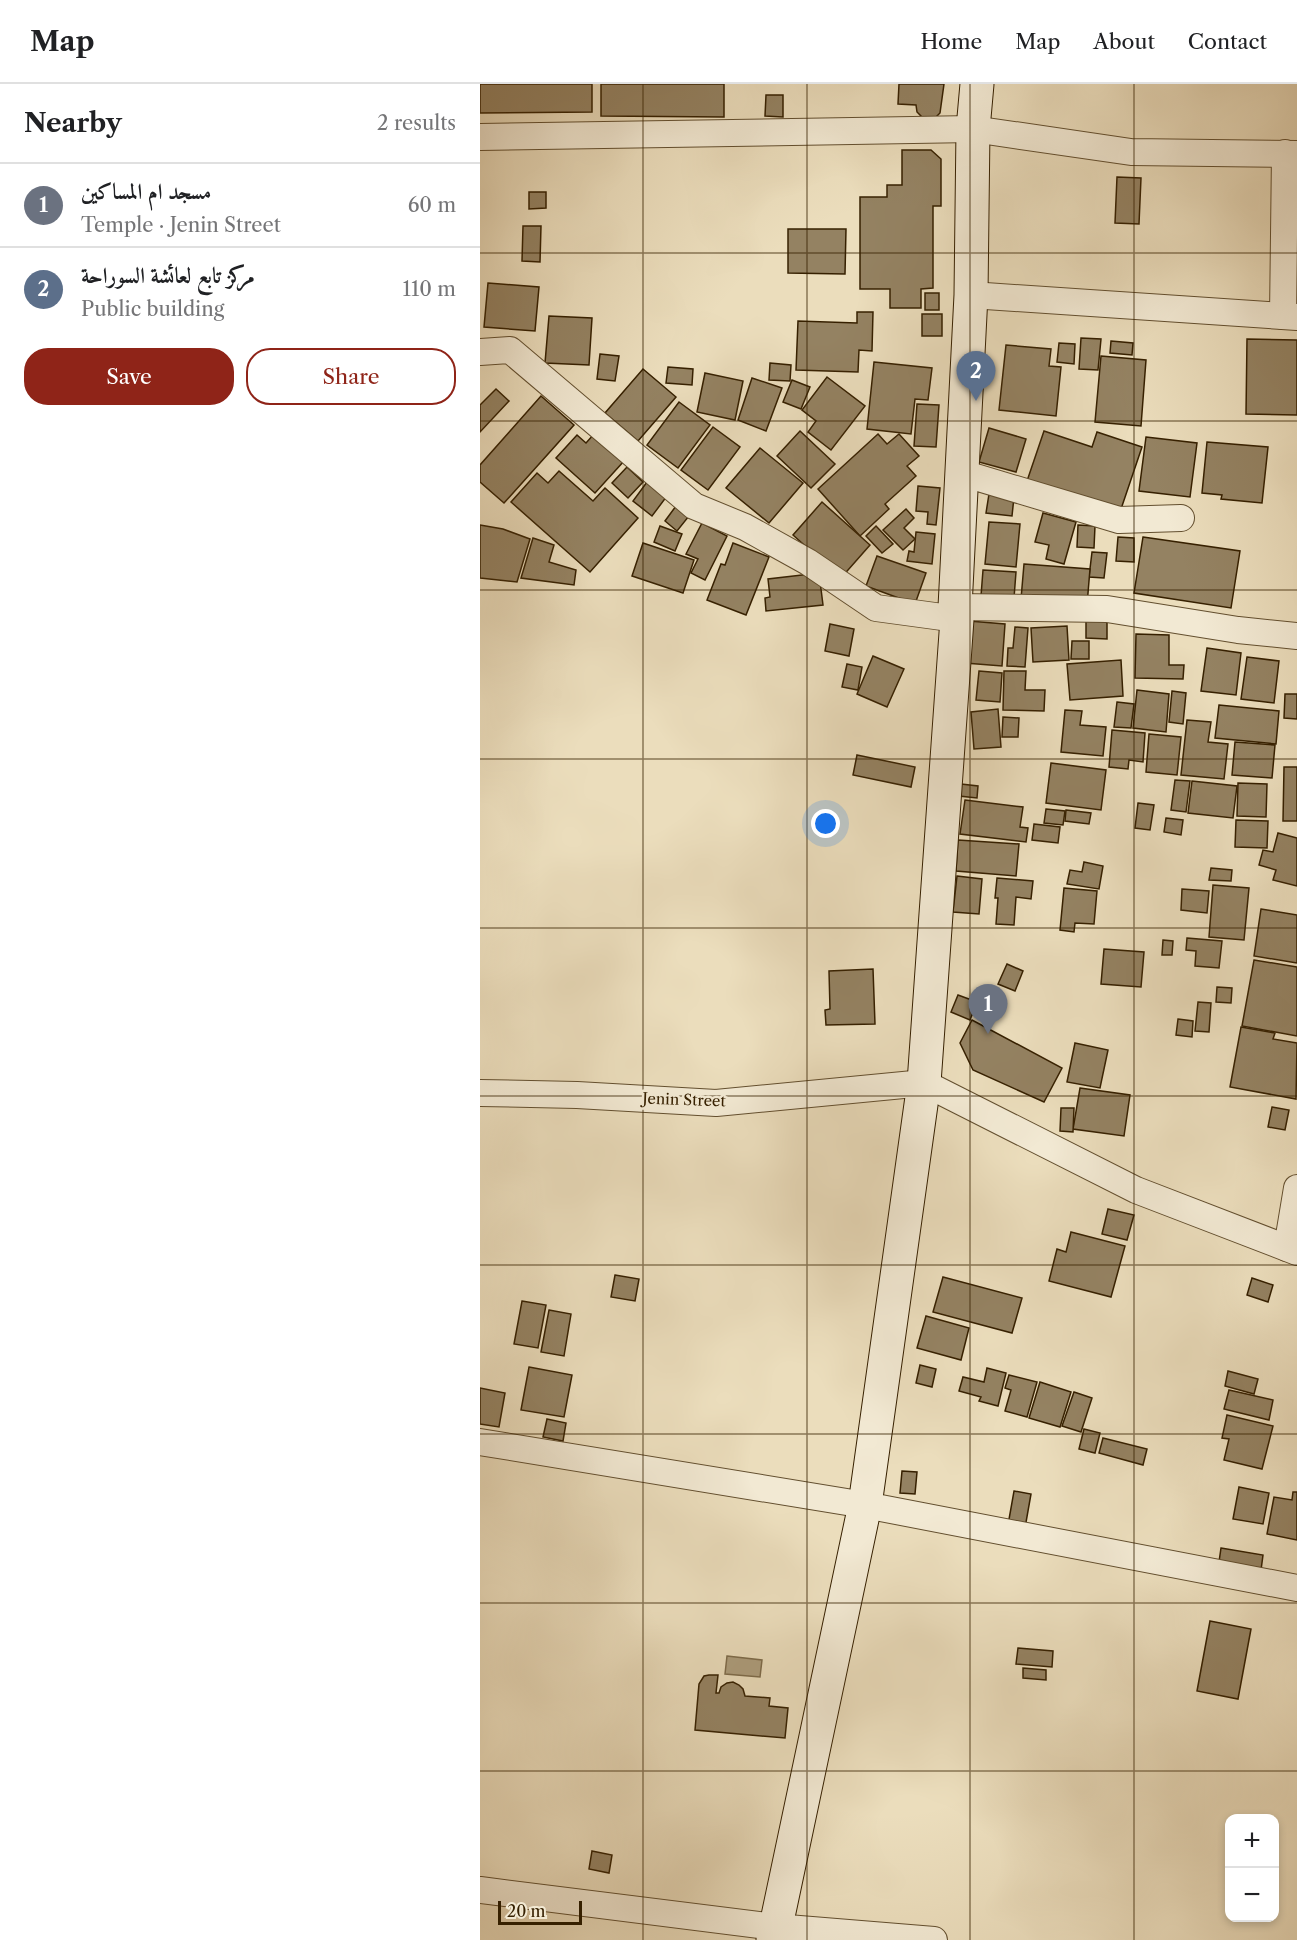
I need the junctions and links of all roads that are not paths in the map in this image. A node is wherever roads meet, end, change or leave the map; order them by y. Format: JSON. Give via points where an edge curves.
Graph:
{"nodes":[{"id":1,"x":977,"y":84,"type":"edge"},
{"id":2,"x":973,"y":129,"type":"junction"},
{"id":3,"x":480,"y":137,"type":"edge"},
{"id":4,"x":1291,"y":154,"type":"edge"},
{"id":5,"x":971,"y":295,"type":"junction"},
{"id":6,"x":1290,"y":317,"type":"edge"},
{"id":7,"x":480,"y":352,"type":"edge"},
{"id":8,"x":962,"y":473,"type":"junction"},
{"id":9,"x":1181,"y":518,"type":"dead end"},
{"id":10,"x":956,"y":613,"type":"junction"},
{"id":11,"x":1297,"y":636,"type":"edge"},
{"id":12,"x":924,"y":1083,"type":"junction"},
{"id":13,"x":480,"y":1093,"type":"edge"},
{"id":14,"x":1297,"y":1188,"type":"edge"},
{"id":15,"x":1292,"y":1250,"type":"edge"},
{"id":16,"x":480,"y":1443,"type":"edge"},
{"id":17,"x":865,"y":1505,"type":"junction"},
{"id":18,"x":1297,"y":1588,"type":"edge"},
{"id":19,"x":480,"y":1890,"type":"edge"},
{"id":20,"x":774,"y":1933,"type":"edge"},
{"id":21,"x":934,"y":1940,"type":"edge"}],
"edges":[{"from":1,"to":2,"type":"street"},
{"from":2,"to":3,"type":"street"},
{"from":2,"to":4,"type":"street","via":[[1131,152]]},
{"from":2,"to":5,"type":"street"},
{"from":4,"to":6,"type":"street"},
{"from":5,"to":6,"type":"street"},
{"from":5,"to":8,"type":"street"},
{"from":7,"to":10,"type":"street","via":[[510,350],[694,506],[745,527],[808,562],[876,608]]},
{"from":8,"to":9,"type":"street","via":[[1119,520]]},
{"from":8,"to":10,"type":"street"},
{"from":10,"to":11,"type":"street","via":[[1107,609]]},
{"from":10,"to":12,"type":"street"},
{"from":12,"to":13,"type":"street","name":"Jenin Street","via":[[716,1103]]},
{"from":12,"to":15,"type":"street","via":[[1136,1191]]},
{"from":12,"to":17,"type":"street"},
{"from":14,"to":15,"type":"street"},
{"from":16,"to":17,"type":"street"},
{"from":17,"to":18,"type":"street"},
{"from":17,"to":20,"type":"street"},
{"from":19,"to":20,"type":"street"},
{"from":20,"to":21,"type":"street"}]}
